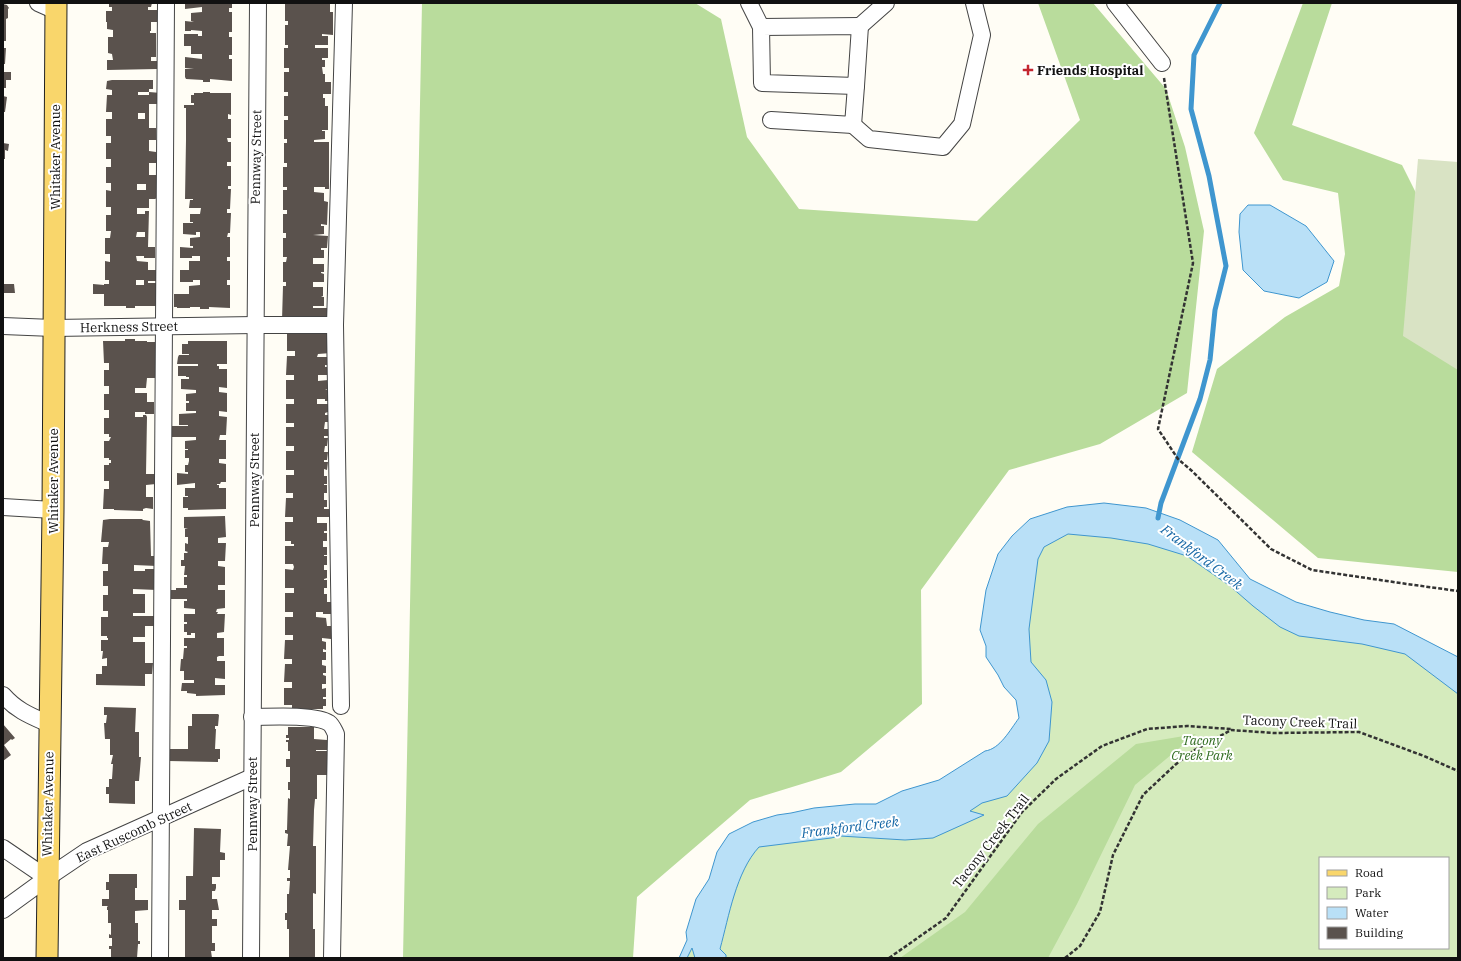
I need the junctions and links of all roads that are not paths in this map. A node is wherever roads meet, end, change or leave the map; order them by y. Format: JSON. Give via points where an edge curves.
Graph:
{"nodes":[{"id":1,"x":166,"y":3,"type":"edge"},
{"id":2,"x":258,"y":3,"type":"edge"},
{"id":3,"x":344,"y":3,"type":"edge"},
{"id":4,"x":749,"y":3,"type":"edge"},
{"id":5,"x":886,"y":3,"type":"edge"},
{"id":6,"x":974,"y":3,"type":"edge"},
{"id":7,"x":1115,"y":3,"type":"edge"},
{"id":8,"x":50,"y":6,"type":"edge"},
{"id":9,"x":860,"y":26,"type":"junction"},
{"id":10,"x":761,"y":27,"type":"junction"},
{"id":11,"x":1162,"y":63,"type":"road end"},
{"id":12,"x":856,"y":86,"type":"junction"},
{"id":13,"x":771,"y":120,"type":"dead end"},
{"id":14,"x":853,"y":125,"type":"junction"},
{"id":15,"x":255,"y":324,"type":"junction"},
{"id":16,"x":335,"y":325,"type":"junction"},
{"id":17,"x":3,"y":326,"type":"edge"},
{"id":18,"x":164,"y":327,"type":"junction"},
{"id":19,"x":53,"y":328,"type":"junction"},
{"id":20,"x":3,"y":507,"type":"edge"},
{"id":21,"x":52,"y":510,"type":"junction"},
{"id":22,"x":3,"y":695,"type":"edge"},
{"id":23,"x":341,"y":706,"type":"dead end"},
{"id":24,"x":252,"y":717,"type":"junction"},
{"id":25,"x":49,"y":724,"type":"junction"},
{"id":26,"x":252,"y":777,"type":"junction"},
{"id":27,"x":162,"y":818,"type":"junction"},
{"id":28,"x":4,"y":850,"type":"edge"},
{"id":29,"x":47,"y":878,"type":"junction"},
{"id":30,"x":3,"y":910,"type":"edge"},
{"id":31,"x":47,"y":958,"type":"edge"},
{"id":32,"x":160,"y":958,"type":"edge"},
{"id":33,"x":251,"y":958,"type":"edge"},
{"id":34,"x":332,"y":958,"type":"edge"}],
"edges":[{"from":1,"to":18,"type":"street"},
{"from":2,"to":15,"type":"street","name":"Pennway Street"},
{"from":3,"to":16,"type":"street"},
{"from":4,"to":10,"type":"street"},
{"from":5,"to":9,"type":"street"},
{"from":6,"to":14,"type":"street","via":[[982,35],[962,124],[943,147],[868,139]]},
{"from":7,"to":11,"type":"street"},
{"from":8,"to":19,"type":"main road","name":"Whitaker Avenue"},
{"from":9,"to":10,"type":"street"},
{"from":9,"to":12,"type":"street"},
{"from":10,"to":12,"type":"street","via":[[762,83]]},
{"from":12,"to":14,"type":"street"},
{"from":13,"to":14,"type":"street"},
{"from":15,"to":16,"type":"street","name":"Herkness Street"},
{"from":15,"to":18,"type":"street","name":"Herkness Street"},
{"from":15,"to":24,"type":"street","name":"Pennway Street"},
{"from":16,"to":23,"type":"street"},
{"from":17,"to":19,"type":"street","name":"Herkness Street"},
{"from":18,"to":19,"type":"street","name":"Herkness Street"},
{"from":18,"to":27,"type":"street"},
{"from":19,"to":21,"type":"main road","name":"Whitaker Avenue"},
{"from":20,"to":21,"type":"street"},
{"from":21,"to":25,"type":"main road","name":"Whitaker Avenue"},
{"from":22,"to":25,"type":"street","via":[[21,712]]},
{"from":24,"to":26,"type":"street","name":"Pennway Street"},
{"from":24,"to":34,"type":"street","via":[[322,719],[331,724],[336,734]]},
{"from":25,"to":29,"type":"main road","name":"Whitaker Avenue"},
{"from":26,"to":27,"type":"street","name":"East Ruscomb Street"},
{"from":26,"to":33,"type":"street","name":"Pennway Street"},
{"from":27,"to":29,"type":"street","name":"East Ruscomb Street","via":[[87,851]]},
{"from":27,"to":32,"type":"street"},
{"from":28,"to":29,"type":"street"},
{"from":29,"to":30,"type":"street","name":"East Ruscomb Street"},
{"from":29,"to":31,"type":"main road","name":"Whitaker Avenue"}]}
